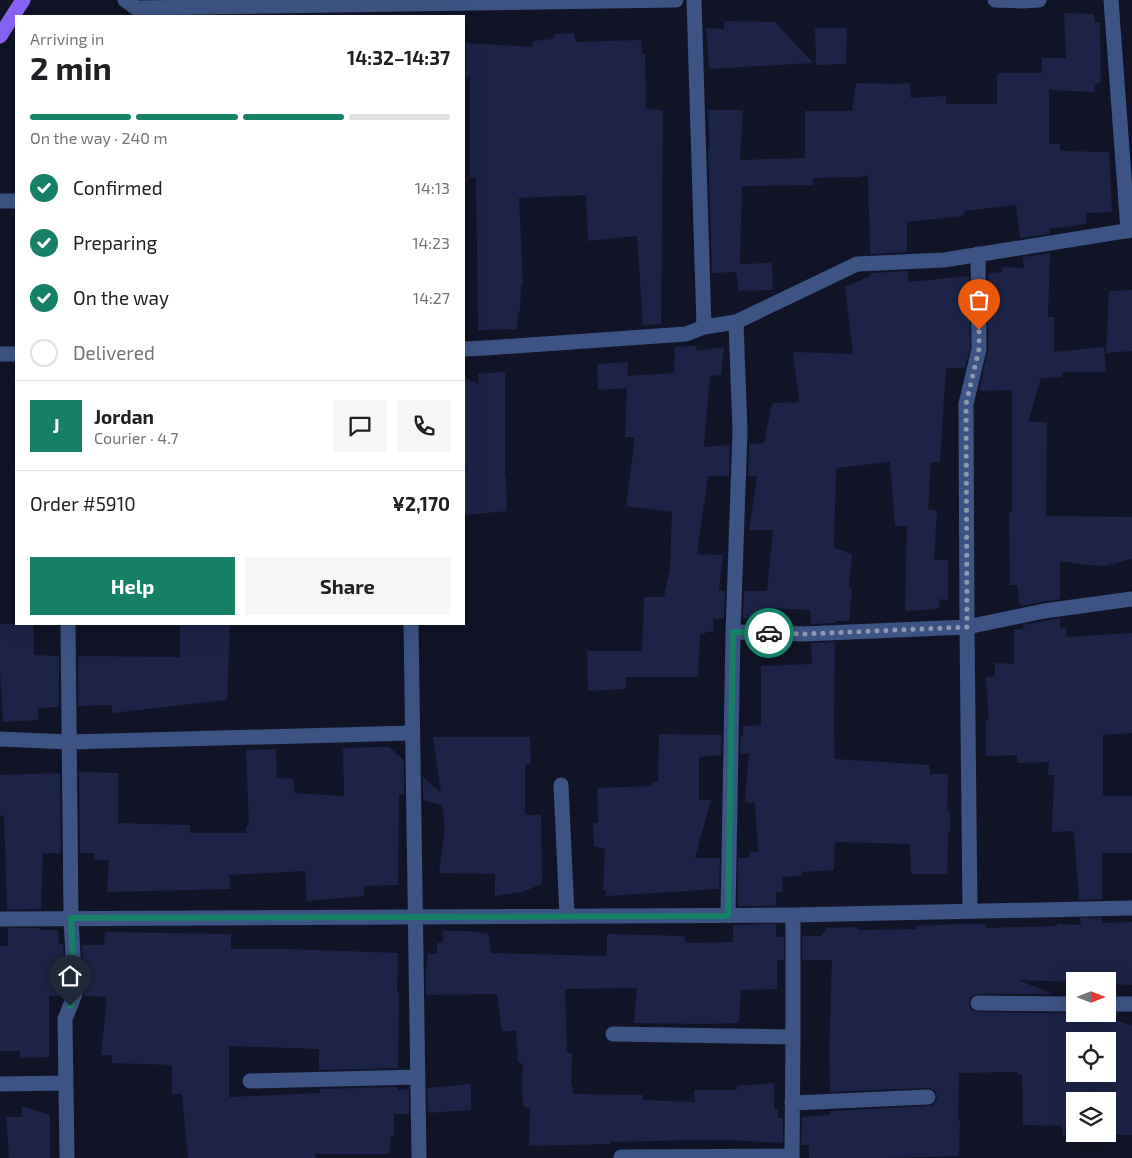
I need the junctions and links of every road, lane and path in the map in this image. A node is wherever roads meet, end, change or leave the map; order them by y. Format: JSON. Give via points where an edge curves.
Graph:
{"nodes":[{"id":1,"x":23,"y":0,"type":"edge"},
{"id":2,"x":125,"y":0,"type":"edge"},
{"id":3,"x":676,"y":0,"type":"edge"},
{"id":4,"x":694,"y":0,"type":"edge"},
{"id":5,"x":994,"y":0,"type":"edge"},
{"id":6,"x":1039,"y":0,"type":"edge"},
{"id":7,"x":1111,"y":0,"type":"edge"},
{"id":8,"x":523,"y":1,"type":"edge"},
{"id":9,"x":448,"y":10,"type":"edge"},
{"id":10,"x":0,"y":36,"type":"edge"},
{"id":11,"x":0,"y":201,"type":"edge"},
{"id":12,"x":15,"y":201,"type":"edge"},
{"id":13,"x":1130,"y":231,"type":"edge"},
{"id":14,"x":978,"y":254,"type":"junction"},
{"id":15,"x":736,"y":322,"type":"junction"},
{"id":16,"x":704,"y":327,"type":"junction"},
{"id":17,"x":465,"y":349,"type":"edge"},
{"id":18,"x":0,"y":354,"type":"edge"},
{"id":19,"x":15,"y":354,"type":"edge"},
{"id":20,"x":1132,"y":599,"type":"edge"},
{"id":21,"x":68,"y":625,"type":"edge"},
{"id":22,"x":411,"y":625,"type":"edge"},
{"id":23,"x":967,"y":627,"type":"junction"},
{"id":24,"x":733,"y":632,"type":"junction"},
{"id":25,"x":412,"y":733,"type":"junction"},
{"id":26,"x":0,"y":739,"type":"edge"},
{"id":27,"x":69,"y":742,"type":"junction"},
{"id":28,"x":561,"y":786,"type":"dead end"},
{"id":29,"x":1132,"y":908,"type":"edge"},
{"id":30,"x":970,"y":911,"type":"junction"},
{"id":31,"x":567,"y":916,"type":"junction"},
{"id":32,"x":728,"y":916,"type":"junction"},
{"id":33,"x":793,"y":916,"type":"junction"},
{"id":34,"x":416,"y":917,"type":"junction"},
{"id":35,"x":71,"y":918,"type":"junction"},
{"id":36,"x":0,"y":919,"type":"edge"},
{"id":37,"x":978,"y":1003,"type":"dead end"},
{"id":38,"x":1066,"y":1004,"type":"edge"},
{"id":39,"x":1116,"y":1004,"type":"edge"},
{"id":40,"x":1132,"y":1004,"type":"edge"},
{"id":41,"x":613,"y":1034,"type":"dead end"},
{"id":42,"x":793,"y":1037,"type":"junction"},
{"id":43,"x":418,"y":1077,"type":"junction"},
{"id":44,"x":250,"y":1081,"type":"dead end"},
{"id":45,"x":66,"y":1083,"type":"junction"},
{"id":46,"x":0,"y":1084,"type":"edge"},
{"id":47,"x":928,"y":1097,"type":"dead end"},
{"id":48,"x":792,"y":1103,"type":"junction"},
{"id":49,"x":621,"y":1157,"type":"edge"},
{"id":50,"x":792,"y":1157,"type":"edge"},
{"id":51,"x":67,"y":1158,"type":"edge"},
{"id":52,"x":419,"y":1158,"type":"edge"}],
"edges":[{"from":1,"to":10,"type":"main road"},
{"from":2,"to":9,"type":"street","via":[[136,8]]},
{"from":3,"to":8,"type":"street"},
{"from":4,"to":16,"type":"street"},
{"from":5,"to":6,"type":"street"},
{"from":7,"to":13,"type":"street"},
{"from":8,"to":9,"type":"street"},
{"from":11,"to":12,"type":"street"},
{"from":13,"to":14,"type":"street"},
{"from":14,"to":15,"type":"street","via":[[944,260],[857,264]]},
{"from":14,"to":23,"type":"street","via":[[979,349],[966,404]]},
{"from":15,"to":16,"type":"street"},
{"from":15,"to":24,"type":"street","via":[[740,431]]},
{"from":16,"to":17,"type":"street","via":[[686,334]]},
{"from":18,"to":19,"type":"street"},
{"from":20,"to":23,"type":"street","via":[[1044,611]]},
{"from":21,"to":27,"type":"street"},
{"from":22,"to":25,"type":"street"},
{"from":23,"to":24,"type":"street","via":[[804,634]]},
{"from":23,"to":30,"type":"street"},
{"from":24,"to":32,"type":"street"},
{"from":25,"to":27,"type":"street"},
{"from":25,"to":34,"type":"street"},
{"from":26,"to":27,"type":"street"},
{"from":27,"to":35,"type":"street"},
{"from":28,"to":31,"type":"street"},
{"from":29,"to":30,"type":"street"},
{"from":30,"to":33,"type":"street"},
{"from":31,"to":32,"type":"street"},
{"from":31,"to":34,"type":"street"},
{"from":32,"to":33,"type":"street"},
{"from":33,"to":42,"type":"street"},
{"from":34,"to":35,"type":"street"},
{"from":34,"to":43,"type":"street"},
{"from":35,"to":36,"type":"street"},
{"from":35,"to":45,"type":"street","via":[[75,994],[65,1019]]},
{"from":37,"to":38,"type":"street"},
{"from":39,"to":40,"type":"street"},
{"from":41,"to":42,"type":"street"},
{"from":42,"to":48,"type":"street"},
{"from":43,"to":44,"type":"street"},
{"from":43,"to":52,"type":"street"},
{"from":45,"to":46,"type":"street"},
{"from":45,"to":51,"type":"street"},
{"from":47,"to":48,"type":"street"},
{"from":48,"to":50,"type":"street"},
{"from":49,"to":50,"type":"street"}]}
